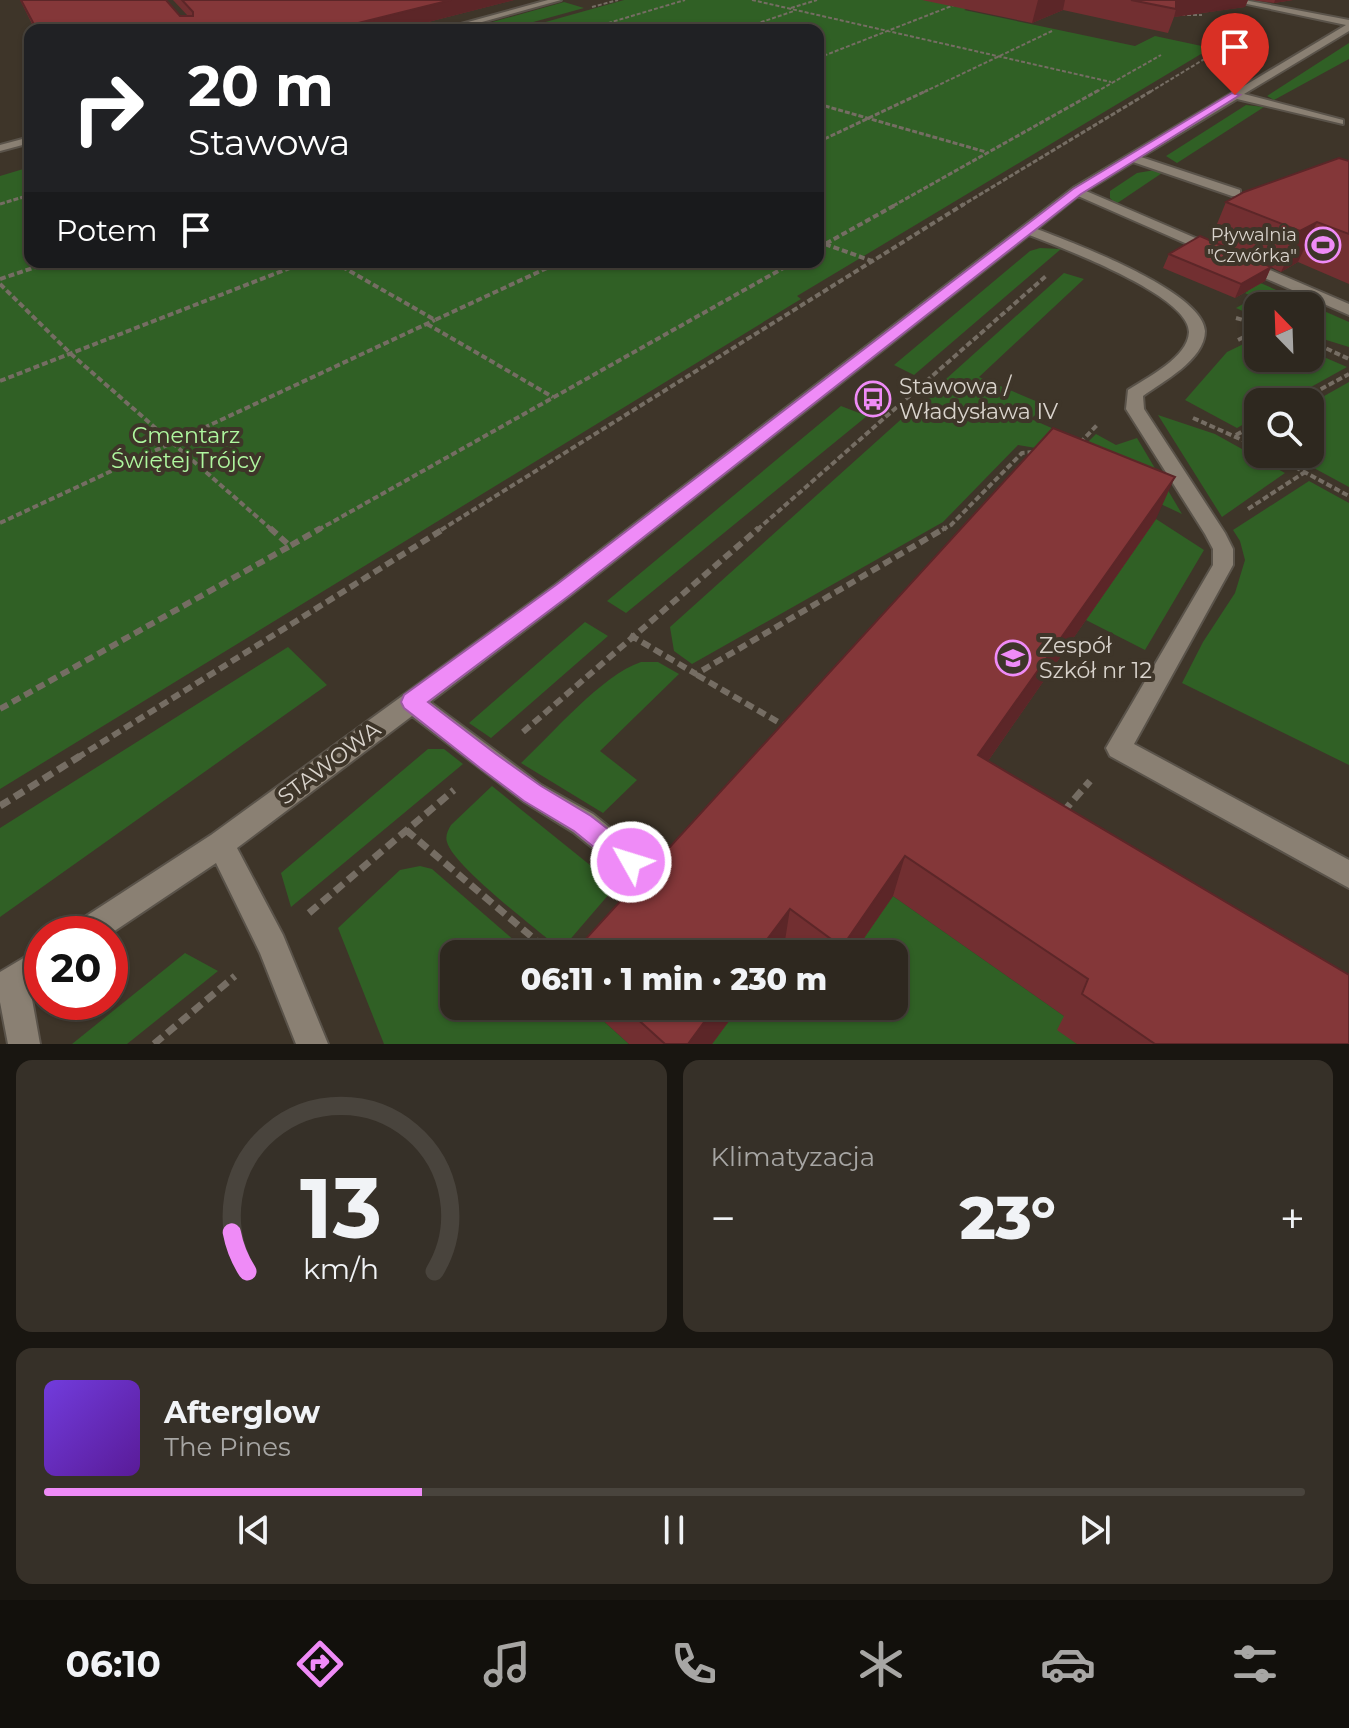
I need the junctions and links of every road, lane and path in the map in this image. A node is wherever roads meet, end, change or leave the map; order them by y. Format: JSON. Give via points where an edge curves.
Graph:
{"nodes":[{"id":1,"x":557,"y":0,"type":"edge"},
{"id":2,"x":685,"y":0,"type":"edge"},
{"id":3,"x":752,"y":0,"type":"edge"},
{"id":4,"x":817,"y":0,"type":"edge"},
{"id":5,"x":967,"y":0,"type":"edge"},
{"id":6,"x":1232,"y":0,"type":"edge"},
{"id":7,"x":790,"y":9,"type":"junction"},
{"id":8,"x":796,"y":10,"type":"junction"},
{"id":9,"x":1182,"y":13,"type":"dead end"},
{"id":10,"x":1176,"y":14,"type":"edge"},
{"id":11,"x":466,"y":24,"type":"edge"},
{"id":12,"x":605,"y":24,"type":"edge"},
{"id":13,"x":755,"y":24,"type":"edge"},
{"id":14,"x":1347,"y":29,"type":"edge"},
{"id":15,"x":887,"y":31,"type":"junction"},
{"id":16,"x":1052,"y":31,"type":"dead end"},
{"id":17,"x":1248,"y":32,"type":"dead end"},
{"id":18,"x":1161,"y":55,"type":"dead end"},
{"id":19,"x":824,"y":56,"type":"edge"},
{"id":20,"x":998,"y":56,"type":"junction"},
{"id":21,"x":1112,"y":82,"type":"junction"},
{"id":22,"x":1235,"y":95,"type":"junction"},
{"id":23,"x":824,"y":106,"type":"edge"},
{"id":24,"x":869,"y":119,"type":"junction"},
{"id":25,"x":1339,"y":122,"type":"dead end"},
{"id":26,"x":824,"y":139,"type":"edge"},
{"id":27,"x":24,"y":142,"type":"edge"},
{"id":28,"x":0,"y":148,"type":"edge"},
{"id":29,"x":988,"y":152,"type":"junction"},
{"id":30,"x":1131,"y":158,"type":"junction"},
{"id":31,"x":1077,"y":191,"type":"junction"},
{"id":32,"x":1236,"y":193,"type":"edge"},
{"id":33,"x":24,"y":197,"type":"edge"},
{"id":34,"x":0,"y":204,"type":"edge"},
{"id":35,"x":1027,"y":230,"type":"junction"},
{"id":36,"x":825,"y":244,"type":"joint"},
{"id":37,"x":1078,"y":248,"type":"junction"},
{"id":38,"x":873,"y":261,"type":"junction"},
{"id":39,"x":35,"y":268,"type":"edge"},
{"id":40,"x":290,"y":268,"type":"edge"},
{"id":41,"x":344,"y":268,"type":"edge"},
{"id":42,"x":547,"y":268,"type":"edge"},
{"id":43,"x":783,"y":268,"type":"edge"},
{"id":44,"x":0,"y":281,"type":"edge"},
{"id":45,"x":1349,"y":310,"type":"edge"},
{"id":46,"x":435,"y":320,"type":"junction"},
{"id":47,"x":426,"y":324,"type":"junction"},
{"id":48,"x":1244,"y":337,"type":"edge"},
{"id":49,"x":1234,"y":342,"type":"dead end"},
{"id":50,"x":1324,"y":347,"type":"edge"},
{"id":51,"x":71,"y":354,"type":"junction"},
{"id":52,"x":1349,"y":359,"type":"edge"},
{"id":53,"x":1349,"y":374,"type":"edge"},
{"id":54,"x":0,"y":381,"type":"edge"},
{"id":55,"x":1323,"y":388,"type":"edge"},
{"id":56,"x":554,"y":398,"type":"junction"},
{"id":57,"x":1184,"y":415,"type":"dead end"},
{"id":58,"x":1244,"y":431,"type":"edge"},
{"id":59,"x":1236,"y":436,"type":"junction"},
{"id":60,"x":1244,"y":440,"type":"edge"},
{"id":61,"x":172,"y":442,"type":"junction"},
{"id":62,"x":1049,"y":458,"type":"edge"},
{"id":63,"x":1297,"y":468,"type":"edge"},
{"id":64,"x":1305,"y":472,"type":"junction"},
{"id":65,"x":1349,"y":496,"type":"edge"},
{"id":66,"x":0,"y":523,"type":"edge"},
{"id":67,"x":1215,"y":533,"type":"junction"},
{"id":68,"x":290,"y":546,"type":"junction"},
{"id":69,"x":632,"y":636,"type":"junction"},
{"id":70,"x":696,"y":674,"type":"junction"},
{"id":71,"x":412,"y":702,"type":"junction"},
{"id":72,"x":0,"y":709,"type":"edge"},
{"id":73,"x":790,"y":729,"type":"edge"},
{"id":74,"x":1119,"y":748,"type":"junction"},
{"id":75,"x":488,"y":761,"type":"junction"},
{"id":76,"x":0,"y":806,"type":"edge"},
{"id":77,"x":1056,"y":820,"type":"edge"},
{"id":78,"x":406,"y":830,"type":"junction"},
{"id":79,"x":221,"y":844,"type":"junction"},
{"id":80,"x":1349,"y":875,"type":"edge"},
{"id":81,"x":655,"y":881,"type":"edge"},
{"id":82,"x":111,"y":916,"type":"edge"},
{"id":83,"x":536,"y":940,"type":"edge"},
{"id":84,"x":272,"y":945,"type":"junction"},
{"id":85,"x":24,"y":974,"type":"edge"},
{"id":86,"x":6,"y":986,"type":"edge"},
{"id":87,"x":24,"y":1044,"type":"edge"},
{"id":88,"x":154,"y":1044,"type":"edge"},
{"id":89,"x":312,"y":1044,"type":"edge"}],
"edges":[{"from":1,"to":11,"type":"street"},
{"from":2,"to":12,"type":"path"},
{"from":3,"to":7,"type":"path"},
{"from":4,"to":7,"type":"path"},
{"from":5,"to":15,"type":"path"},
{"from":6,"to":14,"type":"street"},
{"from":7,"to":8,"type":"path"},
{"from":8,"to":13,"type":"path"},
{"from":8,"to":15,"type":"path"},
{"from":9,"to":10,"type":"path","via":[[1196,17]]},
{"from":14,"to":22,"type":"street","name":"STAWOWA"},
{"from":15,"to":19,"type":"path"},
{"from":15,"to":20,"type":"path"},
{"from":16,"to":20,"type":"path"},
{"from":17,"to":38,"type":"path"},
{"from":18,"to":21,"type":"path"},
{"from":20,"to":21,"type":"path"},
{"from":20,"to":24,"type":"path"},
{"from":21,"to":29,"type":"path"},
{"from":22,"to":25,"type":"street"},
{"from":22,"to":30,"type":"street","name":"STAWOWA"},
{"from":23,"to":24,"type":"path"},
{"from":24,"to":26,"type":"path"},
{"from":24,"to":29,"type":"path"},
{"from":27,"to":28,"type":"street"},
{"from":29,"to":36,"type":"path"},
{"from":30,"to":31,"type":"street","name":"STAWOWA"},
{"from":30,"to":32,"type":"street"},
{"from":31,"to":35,"type":"street","name":"STAWOWA"},
{"from":31,"to":45,"type":"street"},
{"from":33,"to":34,"type":"path"},
{"from":35,"to":37,"type":"street"},
{"from":35,"to":71,"type":"street","name":"STAWOWA"},
{"from":36,"to":38,"type":"path"},
{"from":37,"to":67,"type":"street","via":[[1159,290],[1195,321],[1190,350],[1134,394],[1135,409]]},
{"from":37,"to":69,"type":"path"},
{"from":38,"to":76,"type":"path"},
{"from":39,"to":44,"type":"path"},
{"from":40,"to":51,"type":"path"},
{"from":41,"to":46,"type":"path"},
{"from":42,"to":46,"type":"path"},
{"from":43,"to":56,"type":"path"},
{"from":44,"to":51,"type":"path"},
{"from":46,"to":47,"type":"path"},
{"from":47,"to":56,"type":"path"},
{"from":47,"to":61,"type":"path"},
{"from":48,"to":49,"type":"path"},
{"from":50,"to":52,"type":"path"},
{"from":51,"to":54,"type":"path"},
{"from":51,"to":61,"type":"path"},
{"from":53,"to":55,"type":"path"},
{"from":56,"to":68,"type":"path"},
{"from":57,"to":59,"type":"path"},
{"from":58,"to":59,"type":"path"},
{"from":59,"to":60,"type":"path"},
{"from":61,"to":66,"type":"path"},
{"from":61,"to":68,"type":"path"},
{"from":62,"to":70,"type":"path","via":[[1022,453],[951,525]]},
{"from":63,"to":64,"type":"path"},
{"from":64,"to":65,"type":"path"},
{"from":64,"to":67,"type":"path"},
{"from":67,"to":74,"type":"street","via":[[1223,565]]},
{"from":68,"to":72,"type":"path"},
{"from":69,"to":70,"type":"path"},
{"from":69,"to":75,"type":"path"},
{"from":70,"to":73,"type":"path"},
{"from":71,"to":75,"type":"street"},
{"from":71,"to":79,"type":"street","name":"STAWOWA"},
{"from":74,"to":77,"type":"path"},
{"from":74,"to":80,"type":"street"},
{"from":75,"to":78,"type":"path"},
{"from":75,"to":81,"type":"street","via":[[583,823]]},
{"from":78,"to":83,"type":"path"},
{"from":78,"to":84,"type":"path"},
{"from":79,"to":82,"type":"street","name":"STAWOWA"},
{"from":79,"to":84,"type":"street"},
{"from":84,"to":88,"type":"path"},
{"from":84,"to":89,"type":"street"},
{"from":85,"to":86,"type":"street"},
{"from":86,"to":87,"type":"street"}]}
